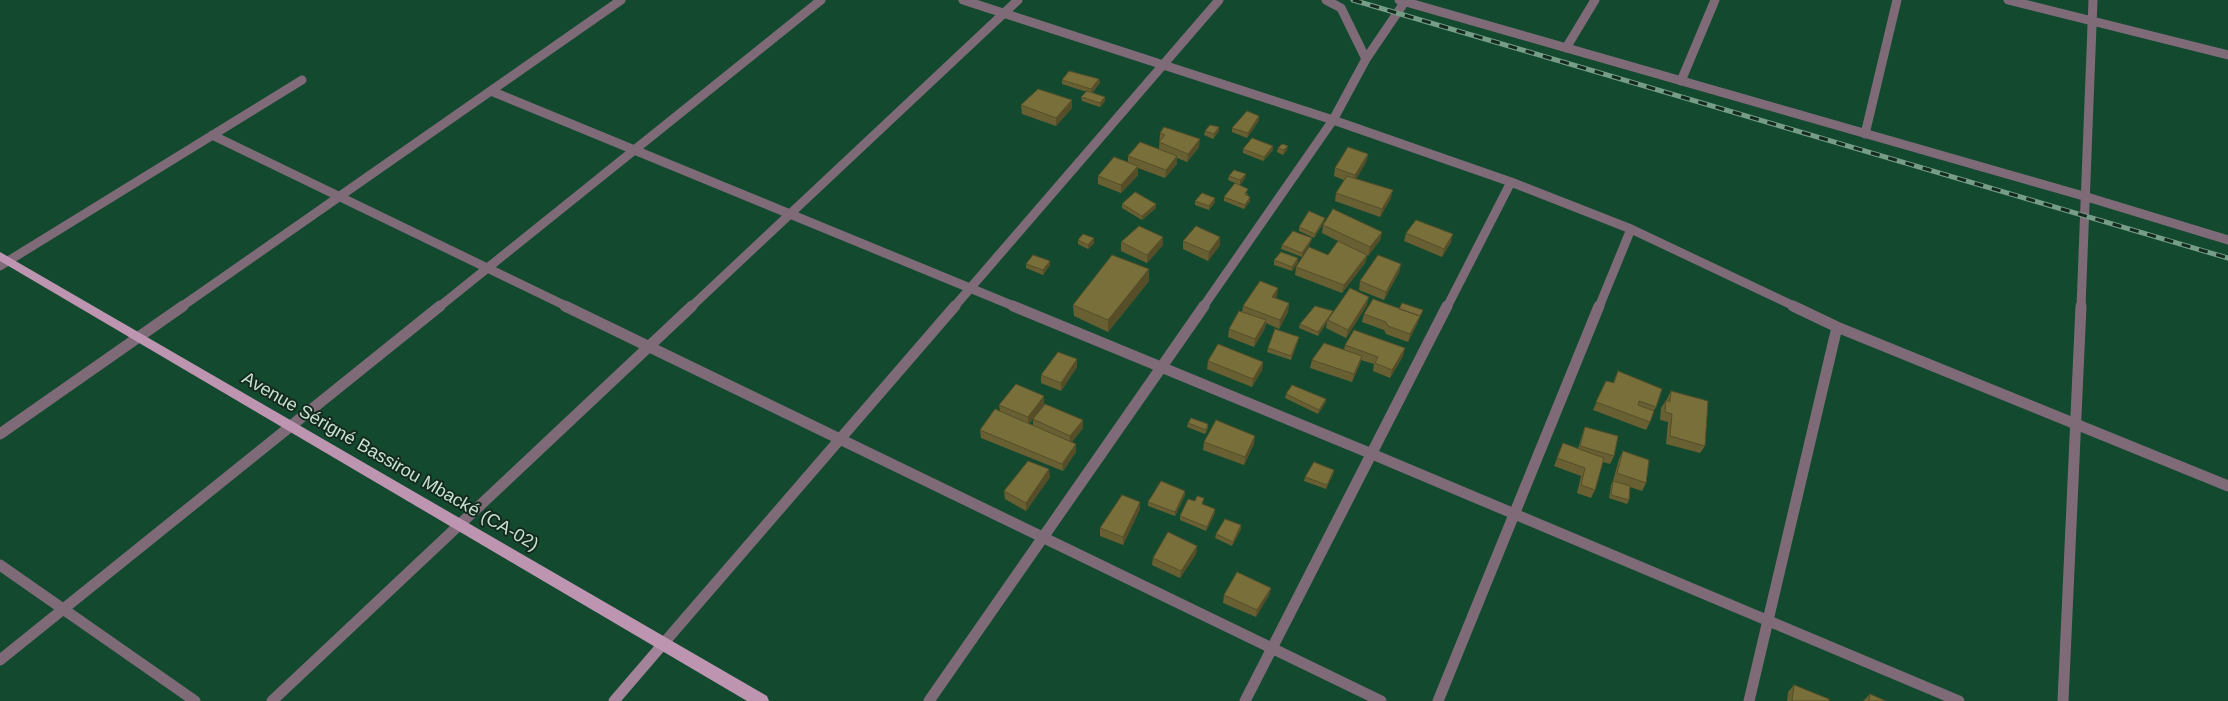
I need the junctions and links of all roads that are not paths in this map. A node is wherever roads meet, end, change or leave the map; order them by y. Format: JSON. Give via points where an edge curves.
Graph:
{"nodes":[{"id":1,"x":621,"y":0,"type":"edge"},
{"id":2,"x":821,"y":0,"type":"edge"},
{"id":3,"x":964,"y":0,"type":"edge"},
{"id":4,"x":1018,"y":0,"type":"edge"},
{"id":5,"x":1219,"y":0,"type":"edge"},
{"id":6,"x":1326,"y":0,"type":"edge"},
{"id":7,"x":1595,"y":0,"type":"edge"},
{"id":8,"x":1715,"y":0,"type":"edge"},
{"id":9,"x":1897,"y":0,"type":"edge"},
{"id":10,"x":2008,"y":0,"type":"edge"},
{"id":11,"x":2094,"y":0,"type":"edge"},
{"id":12,"x":1404,"y":1,"type":"edge"},
{"id":13,"x":1005,"y":13,"type":"junction"},
{"id":14,"x":2091,"y":21,"type":"junction"},
{"id":15,"x":1566,"y":48,"type":"junction"},
{"id":16,"x":2228,"y":55,"type":"edge"},
{"id":17,"x":1366,"y":59,"type":"junction"},
{"id":18,"x":1163,"y":65,"type":"junction"},
{"id":19,"x":302,"y":80,"type":"dead end"},
{"id":20,"x":1681,"y":82,"type":"junction"},
{"id":21,"x":491,"y":91,"type":"junction"},
{"id":22,"x":1333,"y":120,"type":"junction"},
{"id":23,"x":1864,"y":134,"type":"junction"},
{"id":24,"x":212,"y":135,"type":"junction"},
{"id":25,"x":634,"y":150,"type":"junction"},
{"id":26,"x":1511,"y":182,"type":"junction"},
{"id":27,"x":340,"y":197,"type":"junction"},
{"id":28,"x":2087,"y":197,"type":"junction"},
{"id":29,"x":790,"y":215,"type":"junction"},
{"id":30,"x":1631,"y":229,"type":"junction"},
{"id":31,"x":2228,"y":240,"type":"edge"},
{"id":32,"x":3,"y":261,"type":"edge"},
{"id":33,"x":487,"y":268,"type":"junction"},
{"id":34,"x":969,"y":289,"type":"junction"},
{"id":35,"x":1838,"y":326,"type":"junction"},
{"id":36,"x":139,"y":337,"type":"junction"},
{"id":37,"x":649,"y":347,"type":"junction"},
{"id":38,"x":1160,"y":368,"type":"junction"},
{"id":39,"x":2078,"y":424,"type":"junction"},
{"id":40,"x":291,"y":426,"type":"junction"},
{"id":41,"x":0,"y":434,"type":"edge"},
{"id":42,"x":840,"y":439,"type":"junction"},
{"id":43,"x":1372,"y":454,"type":"junction"},
{"id":44,"x":2228,"y":486,"type":"edge"},
{"id":45,"x":1514,"y":516,"type":"junction"},
{"id":46,"x":460,"y":525,"type":"junction"},
{"id":47,"x":1042,"y":538,"type":"junction"},
{"id":48,"x":0,"y":565,"type":"edge"},
{"id":49,"x":63,"y":609,"type":"junction"},
{"id":50,"x":1768,"y":621,"type":"junction"},
{"id":51,"x":664,"y":644,"type":"junction"},
{"id":52,"x":1272,"y":647,"type":"junction"},
{"id":53,"x":0,"y":660,"type":"edge"},
{"id":54,"x":195,"y":701,"type":"edge"},
{"id":55,"x":272,"y":701,"type":"edge"},
{"id":56,"x":614,"y":701,"type":"edge"},
{"id":57,"x":761,"y":701,"type":"edge"},
{"id":58,"x":929,"y":701,"type":"edge"},
{"id":59,"x":1245,"y":701,"type":"edge"},
{"id":60,"x":1381,"y":701,"type":"edge"},
{"id":61,"x":1438,"y":701,"type":"edge"},
{"id":62,"x":1749,"y":701,"type":"edge"},
{"id":63,"x":1959,"y":701,"type":"edge"},
{"id":64,"x":2062,"y":701,"type":"edge"}],
"edges":[{"from":1,"to":21,"type":"street"},
{"from":2,"to":25,"type":"street"},
{"from":3,"to":13,"type":"street"},
{"from":4,"to":13,"type":"street"},
{"from":5,"to":18,"type":"street"},
{"from":6,"to":17,"type":"street","via":[[1341,8]]},
{"from":7,"to":15,"type":"street"},
{"from":8,"to":20,"type":"street"},
{"from":9,"to":23,"type":"street"},
{"from":10,"to":14,"type":"street"},
{"from":11,"to":14,"type":"street"},
{"from":12,"to":15,"type":"street"},
{"from":12,"to":17,"type":"street"},
{"from":13,"to":18,"type":"street"},
{"from":13,"to":29,"type":"street"},
{"from":14,"to":16,"type":"street"},
{"from":14,"to":28,"type":"street"},
{"from":15,"to":20,"type":"street"},
{"from":17,"to":22,"type":"street"},
{"from":18,"to":22,"type":"street"},
{"from":18,"to":34,"type":"street"},
{"from":19,"to":24,"type":"street"},
{"from":20,"to":23,"type":"street"},
{"from":21,"to":25,"type":"street"},
{"from":21,"to":27,"type":"street"},
{"from":22,"to":26,"type":"street"},
{"from":22,"to":38,"type":"street"},
{"from":23,"to":28,"type":"street"},
{"from":24,"to":27,"type":"street"},
{"from":24,"to":32,"type":"street"},
{"from":25,"to":29,"type":"street"},
{"from":25,"to":33,"type":"street"},
{"from":26,"to":30,"type":"street"},
{"from":26,"to":43,"type":"street"},
{"from":27,"to":33,"type":"street"},
{"from":27,"to":36,"type":"street"},
{"from":28,"to":31,"type":"street"},
{"from":28,"to":39,"type":"street"},
{"from":29,"to":34,"type":"street"},
{"from":29,"to":37,"type":"street"},
{"from":30,"to":35,"type":"street"},
{"from":30,"to":45,"type":"street"},
{"from":32,"to":36,"type":"main road","name":"Avenue Sérigné Bassirou Mbacké (CA-02)"},
{"from":33,"to":37,"type":"street"},
{"from":33,"to":40,"type":"street"},
{"from":34,"to":38,"type":"street"},
{"from":34,"to":42,"type":"street"},
{"from":35,"to":39,"type":"street"},
{"from":35,"to":50,"type":"street"},
{"from":36,"to":40,"type":"main road","name":"Avenue Sérigné Bassirou Mbacké (CA-02)"},
{"from":36,"to":41,"type":"street"},
{"from":37,"to":42,"type":"street"},
{"from":37,"to":46,"type":"street"},
{"from":38,"to":43,"type":"street"},
{"from":38,"to":47,"type":"street"},
{"from":39,"to":44,"type":"street"},
{"from":39,"to":64,"type":"street"},
{"from":40,"to":46,"type":"main road","name":"Avenue Sérigné Bassirou Mbacké (CA-02)"},
{"from":40,"to":49,"type":"street"},
{"from":42,"to":47,"type":"street"},
{"from":42,"to":51,"type":"street"},
{"from":43,"to":45,"type":"street"},
{"from":43,"to":52,"type":"street"},
{"from":45,"to":50,"type":"street"},
{"from":45,"to":61,"type":"street"},
{"from":46,"to":51,"type":"main road","name":"Avenue Sérigné Bassirou Mbacké (CA-02)"},
{"from":46,"to":55,"type":"street"},
{"from":47,"to":52,"type":"street"},
{"from":47,"to":58,"type":"street"},
{"from":48,"to":49,"type":"street"},
{"from":49,"to":53,"type":"street"},
{"from":49,"to":54,"type":"street"},
{"from":50,"to":62,"type":"street"},
{"from":50,"to":63,"type":"street"},
{"from":51,"to":56,"type":"street"},
{"from":51,"to":57,"type":"main road","name":"Avenue Sérigné Bassirou Mbacké (CA-02)"},
{"from":52,"to":59,"type":"street"},
{"from":52,"to":60,"type":"street"}]}
